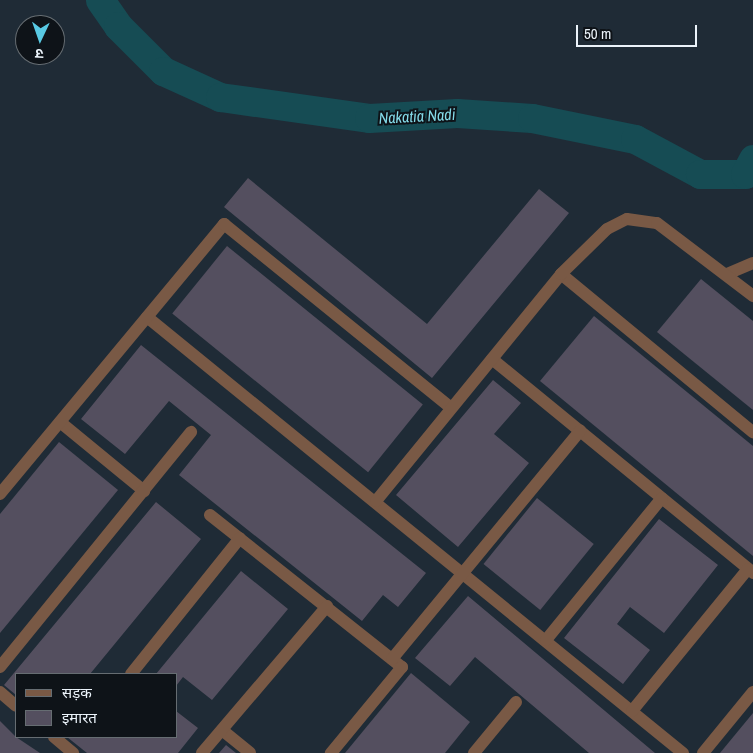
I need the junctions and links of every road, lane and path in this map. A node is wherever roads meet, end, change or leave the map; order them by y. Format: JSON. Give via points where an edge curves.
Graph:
{"nodes":[{"id":1,"x":753,"y":263,"type":"edge"},
{"id":2,"x":561,"y":274,"type":"junction"},
{"id":3,"x":727,"y":274,"type":"junction"},
{"id":4,"x":753,"y":296,"type":"edge"},
{"id":5,"x":147,"y":317,"type":"junction"},
{"id":6,"x":492,"y":359,"type":"junction"},
{"id":7,"x":451,"y":408,"type":"junction"},
{"id":8,"x":60,"y":422,"type":"junction"},
{"id":9,"x":580,"y":431,"type":"junction"},
{"id":10,"x":191,"y":432,"type":"dead end"},
{"id":11,"x":753,"y":432,"type":"edge"},
{"id":12,"x":144,"y":491,"type":"junction"},
{"id":13,"x":0,"y":494,"type":"edge"},
{"id":14,"x":662,"y":498,"type":"junction"},
{"id":15,"x":376,"y":501,"type":"junction"},
{"id":16,"x":210,"y":515,"type":"dead end"},
{"id":17,"x":240,"y":538,"type":"junction"},
{"id":18,"x":751,"y":571,"type":"edge"},
{"id":19,"x":463,"y":572,"type":"junction"},
{"id":20,"x":327,"y":606,"type":"junction"},
{"id":21,"x":546,"y":640,"type":"junction"},
{"id":22,"x":392,"y":658,"type":"junction"},
{"id":23,"x":0,"y":667,"type":"edge"},
{"id":24,"x":131,"y":673,"type":"edge"},
{"id":25,"x":0,"y":692,"type":"edge"},
{"id":26,"x":753,"y":692,"type":"edge"},
{"id":27,"x":516,"y":702,"type":"dead end"},
{"id":28,"x":15,"y":705,"type":"edge"},
{"id":29,"x":632,"y":711,"type":"junction"},
{"id":30,"x":222,"y":730,"type":"junction"},
{"id":31,"x":55,"y":738,"type":"edge"},
{"id":32,"x":73,"y":753,"type":"edge"},
{"id":33,"x":202,"y":753,"type":"edge"},
{"id":34,"x":250,"y":753,"type":"edge"},
{"id":35,"x":331,"y":753,"type":"edge"},
{"id":36,"x":474,"y":753,"type":"edge"},
{"id":37,"x":683,"y":753,"type":"edge"},
{"id":38,"x":703,"y":753,"type":"edge"}],
"edges":[{"from":1,"to":3,"type":"street"},
{"from":2,"to":3,"type":"street","via":[[607,228],[627,219],[657,223]]},
{"from":2,"to":6,"type":"street"},
{"from":2,"to":11,"type":"street"},
{"from":3,"to":4,"type":"street"},
{"from":5,"to":7,"type":"street","via":[[224,224]]},
{"from":5,"to":8,"type":"street"},
{"from":5,"to":15,"type":"street"},
{"from":6,"to":7,"type":"street"},
{"from":6,"to":9,"type":"street"},
{"from":7,"to":15,"type":"street"},
{"from":8,"to":12,"type":"street"},
{"from":8,"to":13,"type":"street"},
{"from":9,"to":14,"type":"street"},
{"from":9,"to":19,"type":"street"},
{"from":10,"to":12,"type":"street"},
{"from":12,"to":23,"type":"street"},
{"from":14,"to":18,"type":"street"},
{"from":14,"to":21,"type":"street"},
{"from":15,"to":19,"type":"street"},
{"from":16,"to":17,"type":"street"},
{"from":17,"to":20,"type":"street"},
{"from":17,"to":24,"type":"street"},
{"from":18,"to":29,"type":"street"},
{"from":19,"to":21,"type":"street"},
{"from":19,"to":22,"type":"street"},
{"from":20,"to":22,"type":"street"},
{"from":20,"to":30,"type":"street"},
{"from":21,"to":29,"type":"street"},
{"from":22,"to":35,"type":"street","via":[[402,667]]},
{"from":25,"to":28,"type":"street"},
{"from":26,"to":38,"type":"street"},
{"from":27,"to":36,"type":"street"},
{"from":29,"to":37,"type":"street"},
{"from":30,"to":33,"type":"street"},
{"from":30,"to":34,"type":"street"},
{"from":31,"to":32,"type":"street"}]}
